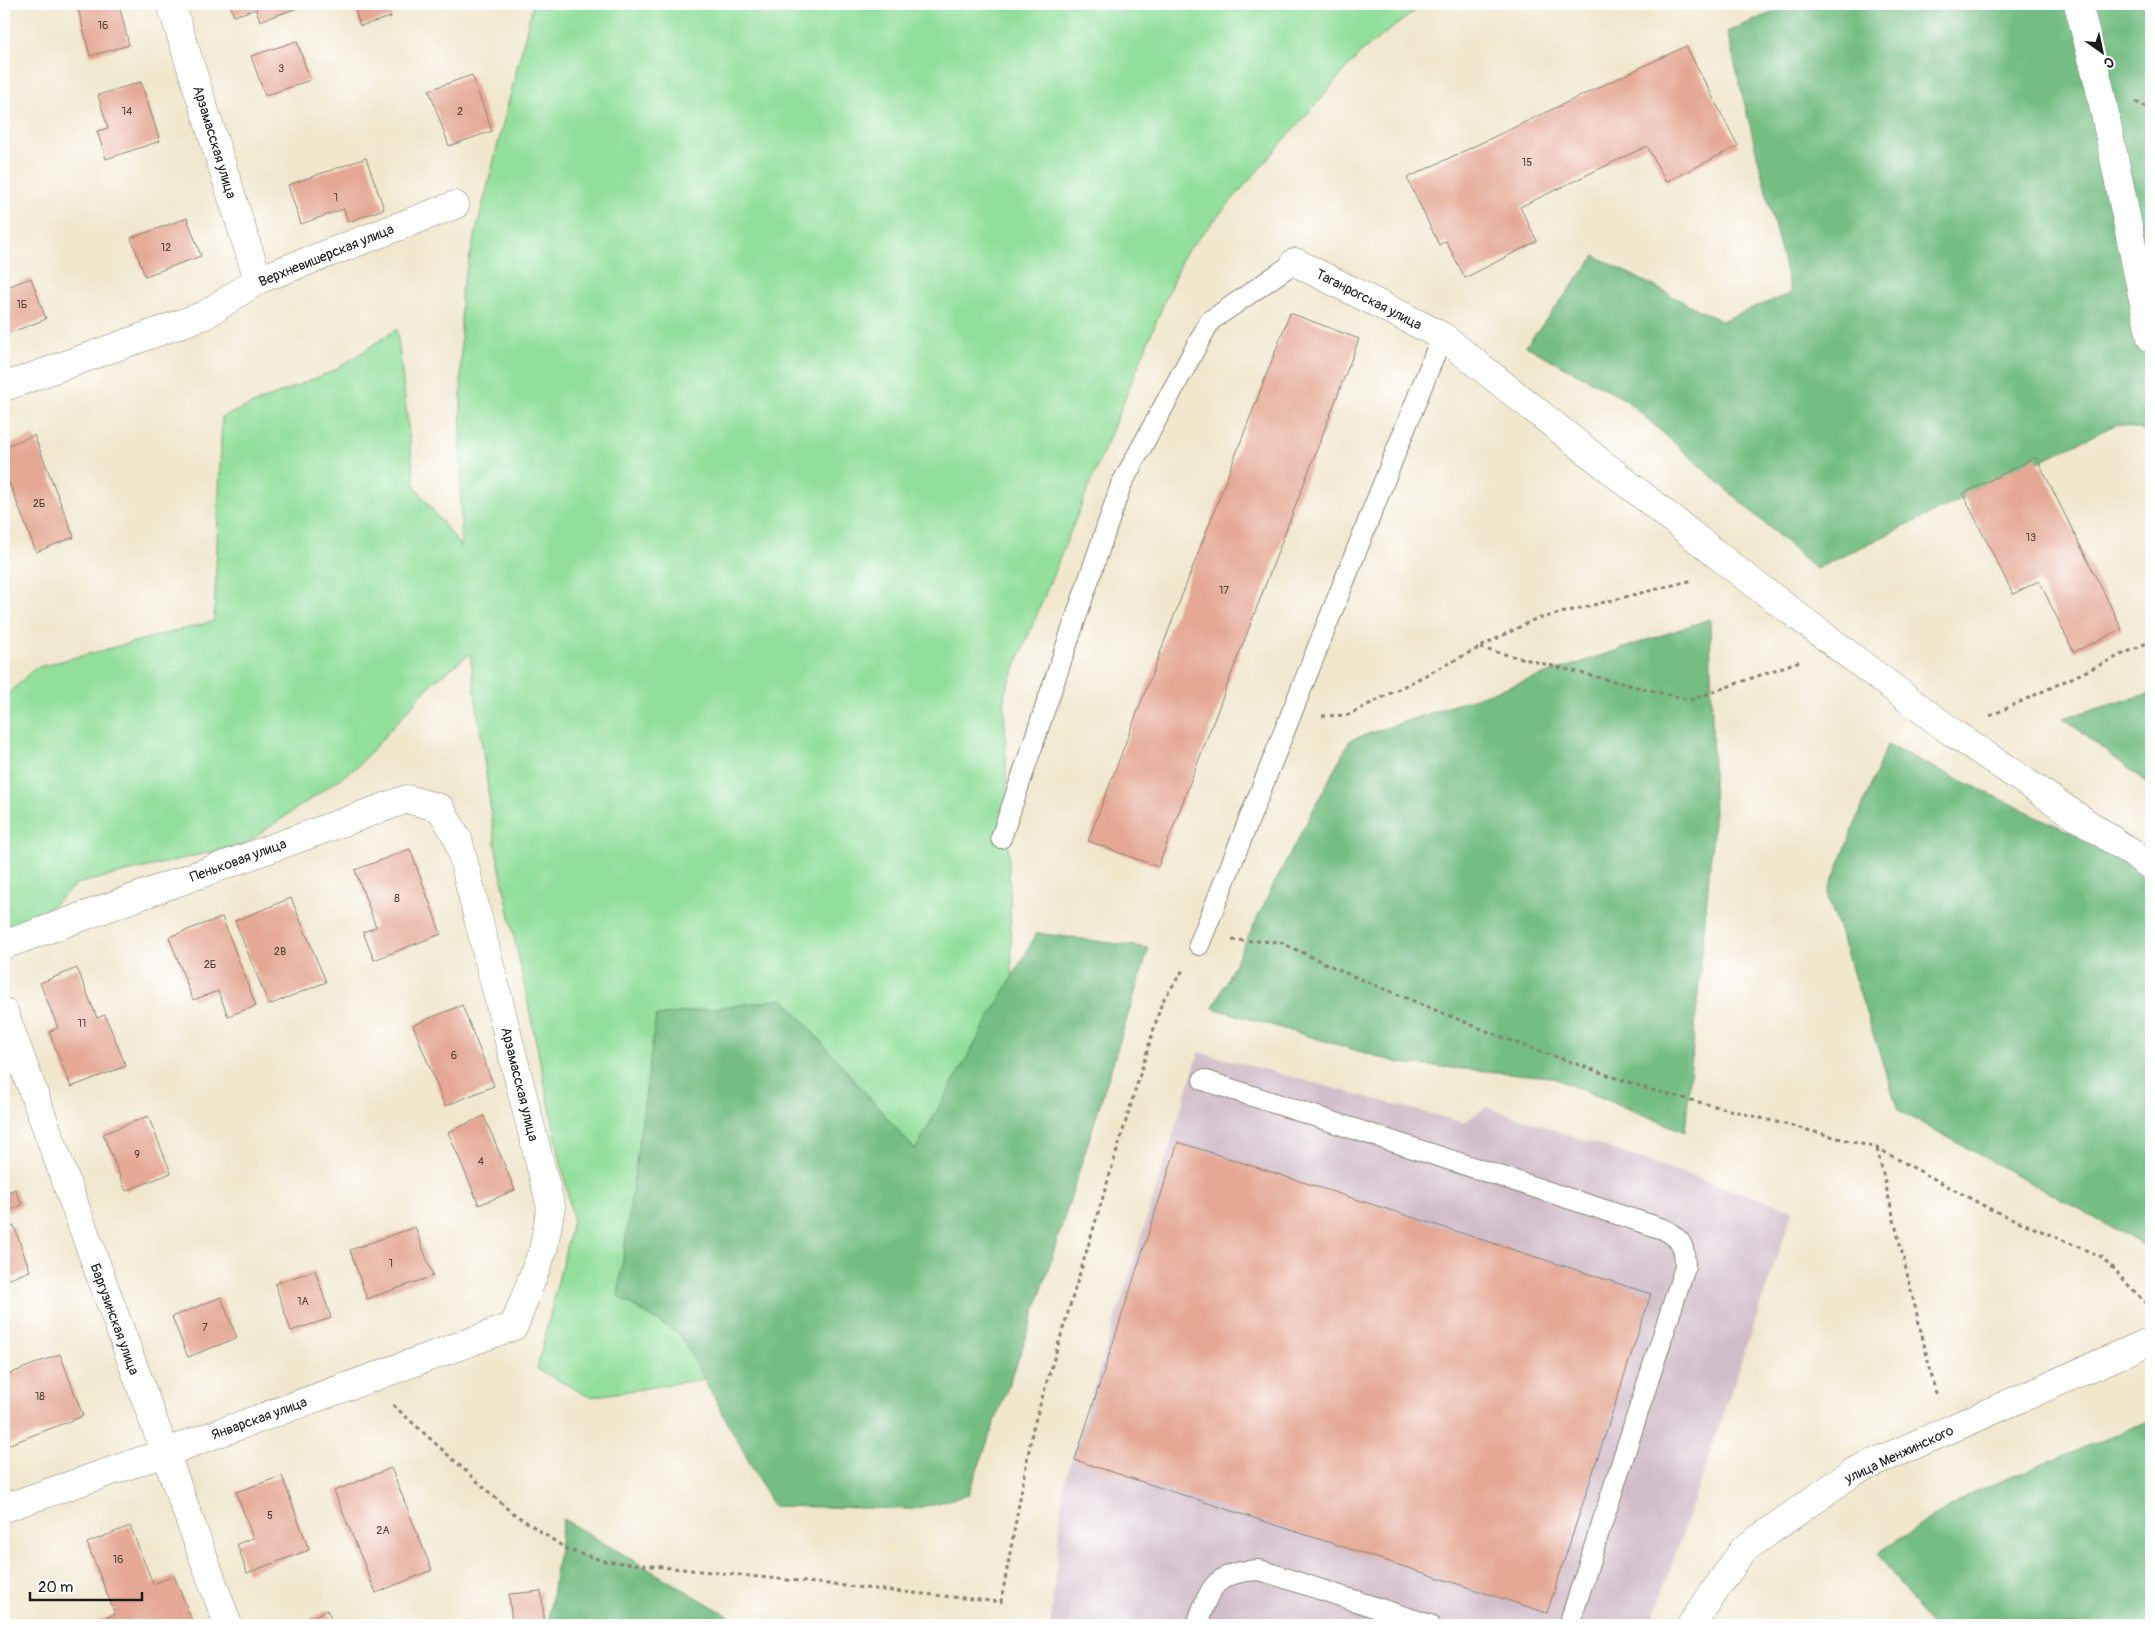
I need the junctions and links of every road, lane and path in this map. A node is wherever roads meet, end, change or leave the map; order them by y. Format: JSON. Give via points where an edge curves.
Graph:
{"nodes":[{"id":1,"x":171,"y":4,"type":"edge"},
{"id":2,"x":2078,"y":4,"type":"edge"},
{"id":3,"x":455,"y":204,"type":"dead end"},
{"id":4,"x":1295,"y":262,"type":"joint"},
{"id":5,"x":258,"y":280,"type":"junction"},
{"id":6,"x":1442,"y":336,"type":"junction"},
{"id":7,"x":2151,"y":338,"type":"edge"},
{"id":8,"x":4,"y":387,"type":"edge"},
{"id":9,"x":1735,"y":569,"type":"junction"},
{"id":10,"x":2151,"y":641,"type":"edge"},
{"id":11,"x":1838,"y":647,"type":"junction"},
{"id":12,"x":1480,"y":648,"type":"junction"},
{"id":13,"x":1288,"y":718,"type":"junction"},
{"id":14,"x":1953,"y":733,"type":"junction"},
{"id":15,"x":458,"y":838,"type":"joint"},
{"id":16,"x":1001,"y":838,"type":"dead end"},
{"id":17,"x":2151,"y":866,"type":"edge"},
{"id":18,"x":4,"y":945,"type":"edge"},
{"id":19,"x":1199,"y":945,"type":"junction"},
{"id":20,"x":4,"y":1012,"type":"edge"},
{"id":21,"x":1203,"y":1080,"type":"dead end"},
{"id":22,"x":1877,"y":1148,"type":"junction"},
{"id":23,"x":2151,"y":1310,"type":"edge"},
{"id":24,"x":514,"y":1326,"type":"joint"},
{"id":25,"x":2151,"y":1341,"type":"edge"},
{"id":26,"x":365,"y":1380,"type":"junction"},
{"id":27,"x":1946,"y":1432,"type":"junction"},
{"id":28,"x":164,"y":1453,"type":"junction"},
{"id":29,"x":4,"y":1508,"type":"edge"},
{"id":30,"x":1695,"y":1623,"type":"edge"},
{"id":31,"x":228,"y":1625,"type":"edge"},
{"id":32,"x":1197,"y":1625,"type":"edge"},
{"id":33,"x":1430,"y":1625,"type":"edge"},
{"id":34,"x":1569,"y":1625,"type":"edge"}],
"edges":[{"from":1,"to":5,"type":"street","name":"Арзамасская улица"},
{"from":2,"to":7,"type":"street"},
{"from":3,"to":5,"type":"street","name":"Верхневишерская улица"},
{"from":4,"to":6,"type":"street","name":"Таганрогская улица"},
{"from":4,"to":16,"type":"lane","via":[[1210,321],[1121,485]]},
{"from":5,"to":8,"type":"street","name":"Верхневишерская улица","via":[[205,315]]},
{"from":6,"to":9,"type":"street","name":"Таганрогская улица"},
{"from":6,"to":13,"type":"lane"},
{"from":9,"to":11,"type":"street","name":"Таганрогская улица"},
{"from":9,"to":12,"type":"path","via":[[1533,620]]},
{"from":10,"to":14,"type":"path"},
{"from":11,"to":12,"type":"path","via":[[1690,700]]},
{"from":11,"to":14,"type":"street","name":"Таганрогская улица"},
{"from":12,"to":13,"type":"path","via":[[1348,715]]},
{"from":13,"to":19,"type":"lane"},
{"from":14,"to":17,"type":"street","name":"Таганрогская улица"},
{"from":15,"to":18,"type":"street","name":"Пеньковая улица","via":[[440,808],[407,799]]},
{"from":15,"to":24,"type":"street","name":"Арзамасская улица","via":[[551,1207],[543,1250]]},
{"from":19,"to":22,"type":"path","via":[[1219,940],[1280,942],[1350,975],[1520,1045],[1648,1089]]},
{"from":19,"to":26,"type":"path","via":[[1162,1002],[1034,1428],[1001,1602],[604,1561],[568,1550],[510,1511]]},
{"from":20,"to":28,"type":"street","name":"Баргузинская улица"},
{"from":21,"to":34,"type":"lane","via":[[1663,1228],[1676,1236],[1685,1250],[1685,1267]]},
{"from":22,"to":23,"type":"path","via":[[1990,1208],[2102,1257]]},
{"from":22,"to":27,"type":"path"},
{"from":24,"to":26,"type":"street","name":"Январская улица"},
{"from":25,"to":27,"type":"street","name":"улица Менжинского"},
{"from":26,"to":28,"type":"street","name":"Январская улица"},
{"from":27,"to":30,"type":"street","name":"улица Менжинского","via":[[1853,1472],[1743,1550]]},
{"from":28,"to":29,"type":"street","name":"Январская улица"},
{"from":28,"to":31,"type":"street","name":"Баргузинская улица"},
{"from":32,"to":33,"type":"lane","via":[[1205,1600],[1218,1582],[1237,1571],[1260,1570]]}]}
